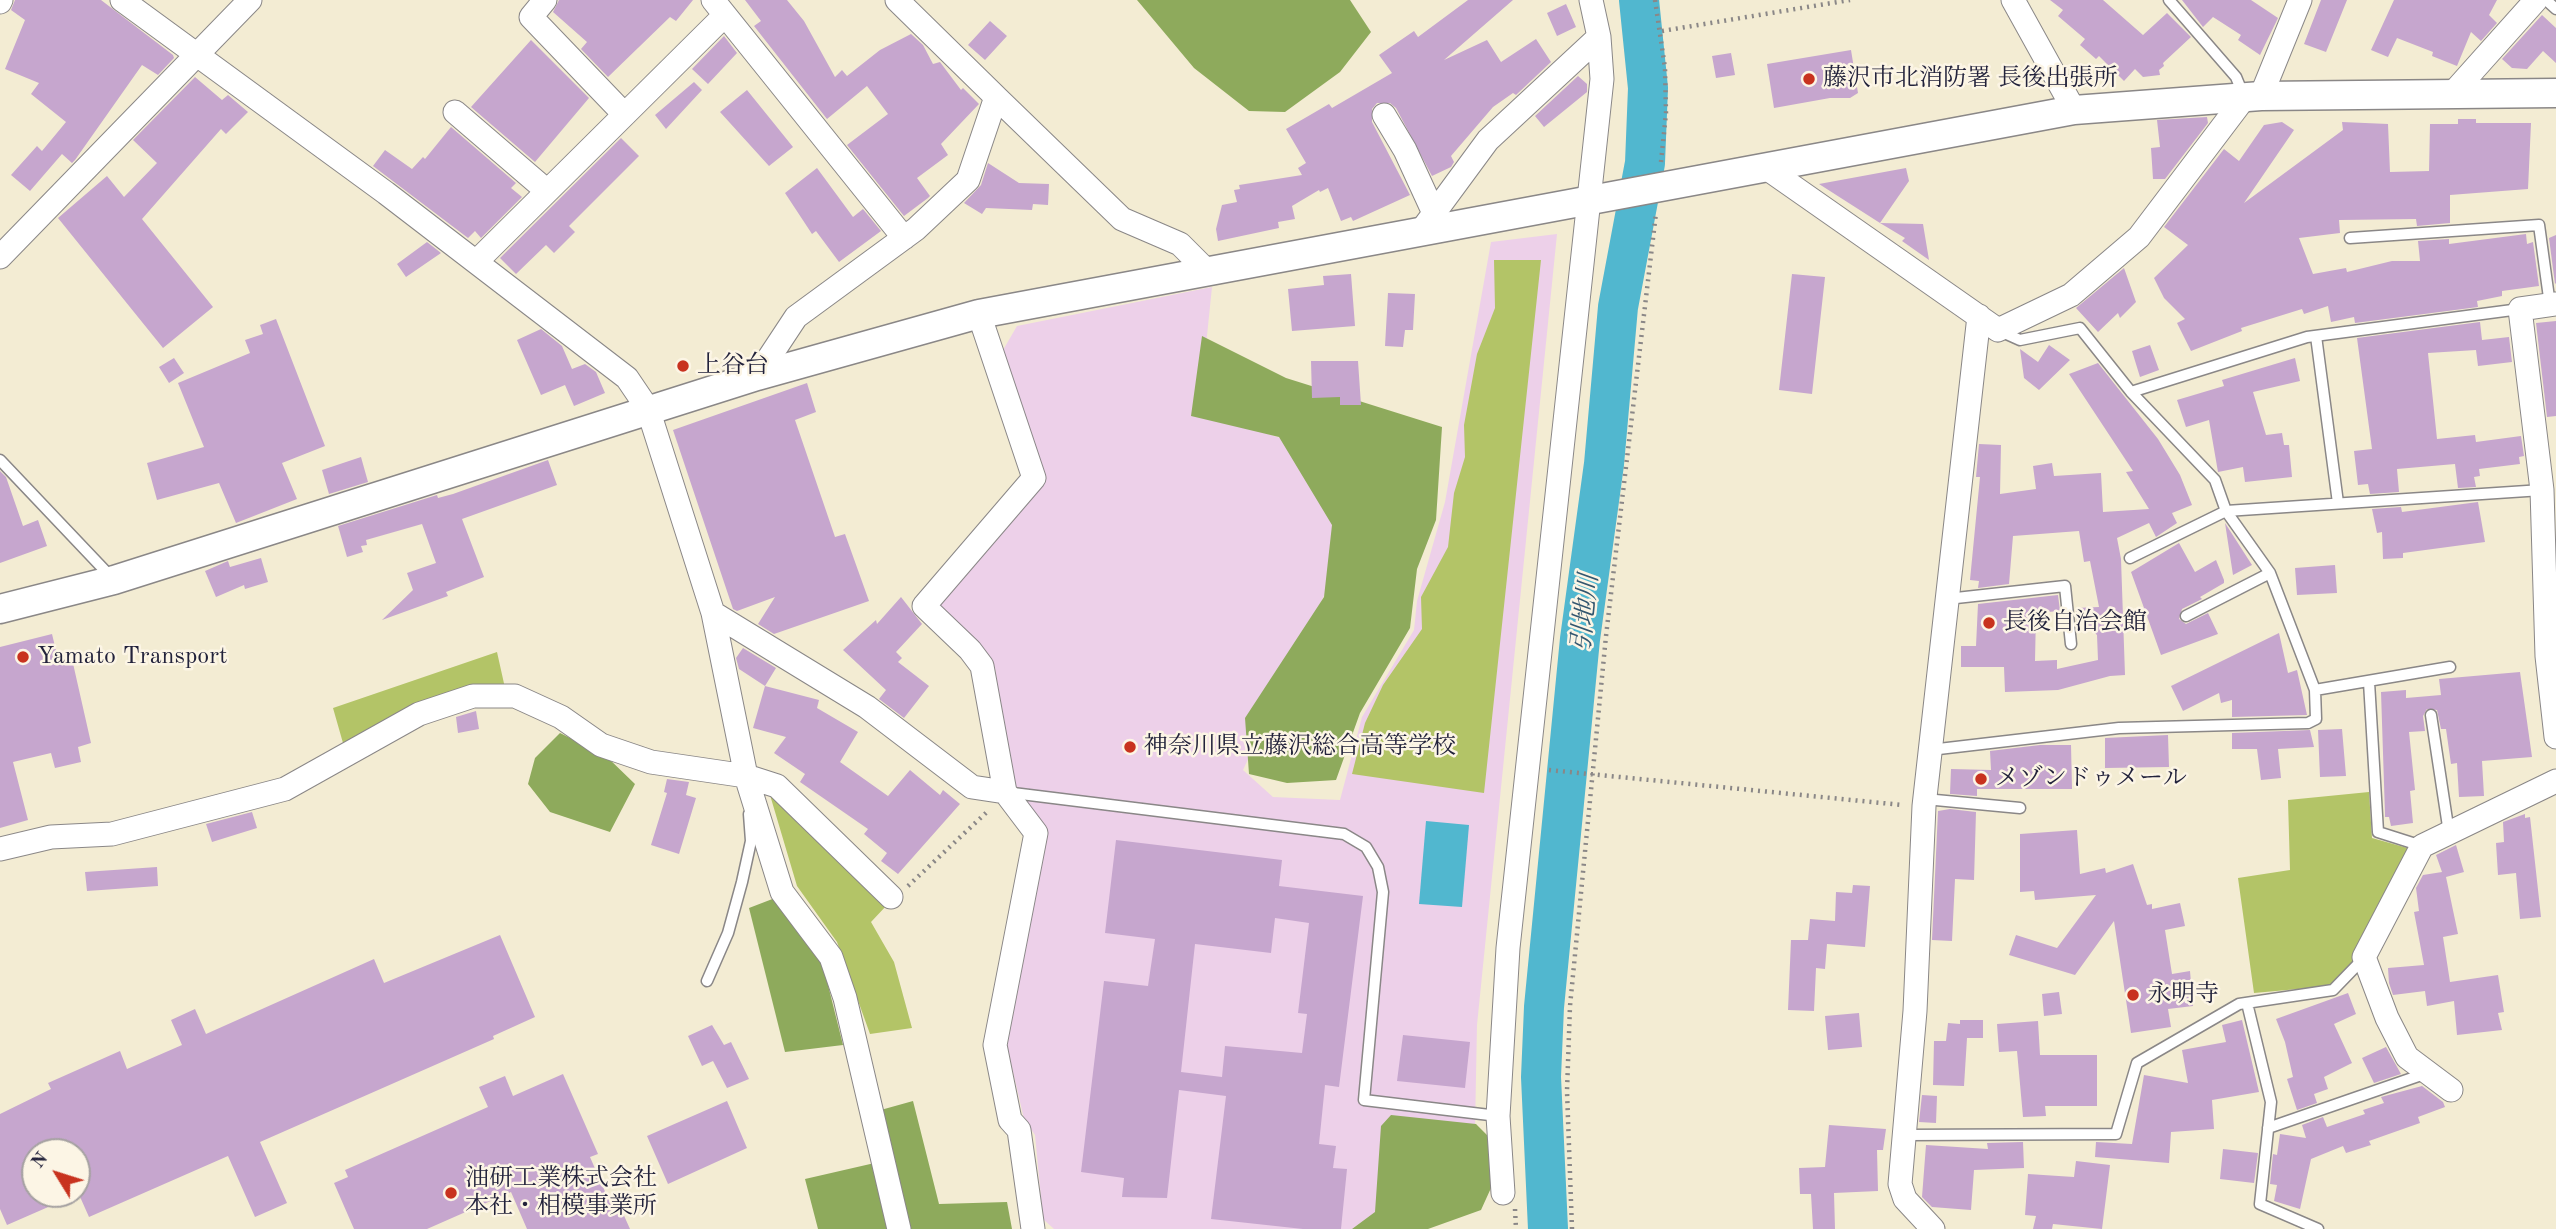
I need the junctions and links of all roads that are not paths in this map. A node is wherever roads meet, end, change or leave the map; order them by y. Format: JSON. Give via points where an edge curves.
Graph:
{"nodes":[{"id":1,"x":122,"y":0,"type":"edge"},
{"id":2,"x":250,"y":0,"type":"edge"},
{"id":3,"x":545,"y":0,"type":"edge"},
{"id":4,"x":897,"y":0,"type":"edge"},
{"id":5,"x":1591,"y":0,"type":"edge"},
{"id":6,"x":2013,"y":0,"type":"edge"},
{"id":7,"x":2169,"y":0,"type":"edge"},
{"id":8,"x":2301,"y":0,"type":"edge"},
{"id":9,"x":2536,"y":0,"type":"edge"},
{"id":10,"x":2546,"y":0,"type":"edge"},
{"id":11,"x":719,"y":7,"type":"edge"},
{"id":12,"x":2556,"y":9,"type":"edge"},
{"id":13,"x":1599,"y":37,"type":"junction"},
{"id":14,"x":198,"y":55,"type":"junction"},
{"id":15,"x":2556,"y":93,"type":"edge"},
{"id":16,"x":2452,"y":94,"type":"junction"},
{"id":17,"x":2253,"y":96,"type":"junction"},
{"id":18,"x":996,"y":97,"type":"junction"},
{"id":19,"x":2074,"y":110,"type":"junction"},
{"id":20,"x":455,"y":112,"type":"dead end"},
{"id":21,"x":624,"y":114,"type":"junction"},
{"id":22,"x":1384,"y":114,"type":"dead end"},
{"id":23,"x":1765,"y":167,"type":"junction"},
{"id":24,"x":547,"y":191,"type":"junction"},
{"id":25,"x":1597,"y":200,"type":"junction"},
{"id":26,"x":1427,"y":221,"type":"junction"},
{"id":27,"x":904,"y":238,"type":"junction"},
{"id":28,"x":2350,"y":238,"type":"dead end"},
{"id":29,"x":0,"y":257,"type":"edge"},
{"id":30,"x":476,"y":262,"type":"junction"},
{"id":31,"x":1206,"y":270,"type":"junction"},
{"id":32,"x":2553,"y":305,"type":"edge"},
{"id":33,"x":2520,"y":310,"type":"junction"},
{"id":34,"x":979,"y":314,"type":"junction"},
{"id":35,"x":1989,"y":323,"type":"junction"},
{"id":36,"x":2316,"y":336,"type":"junction"},
{"id":37,"x":757,"y":376,"type":"junction"},
{"id":38,"x":2132,"y":392,"type":"junction"},
{"id":39,"x":648,"y":409,"type":"junction"},
{"id":40,"x":0,"y":460,"type":"edge"},
{"id":41,"x":2542,"y":490,"type":"junction"},
{"id":42,"x":2338,"y":503,"type":"junction"},
{"id":43,"x":2226,"y":511,"type":"junction"},
{"id":44,"x":2130,"y":558,"type":"dead end"},
{"id":45,"x":2270,"y":573,"type":"junction"},
{"id":46,"x":114,"y":580,"type":"junction"},
{"id":47,"x":1947,"y":599,"type":"junction"},
{"id":48,"x":0,"y":609,"type":"edge"},
{"id":49,"x":713,"y":612,"type":"junction"},
{"id":50,"x":2186,"y":616,"type":"dead end"},
{"id":51,"x":2071,"y":644,"type":"dead end"},
{"id":52,"x":2450,"y":667,"type":"dead end"},
{"id":53,"x":2369,"y":682,"type":"junction"},
{"id":54,"x":2315,"y":690,"type":"junction"},
{"id":55,"x":2431,"y":715,"type":"dead end"},
{"id":56,"x":2556,"y":737,"type":"edge"},
{"id":57,"x":1930,"y":750,"type":"junction"},
{"id":58,"x":746,"y":776,"type":"junction"},
{"id":59,"x":2556,"y":781,"type":"edge"},
{"id":60,"x":1004,"y":792,"type":"junction"},
{"id":61,"x":1917,"y":802,"type":"junction"},
{"id":62,"x":2020,"y":807,"type":"dead end"},
{"id":63,"x":2449,"y":834,"type":"junction"},
{"id":64,"x":2422,"y":846,"type":"junction"},
{"id":65,"x":0,"y":849,"type":"edge"},
{"id":66,"x":891,"y":897,"type":"road end"},
{"id":67,"x":2364,"y":957,"type":"junction"},
{"id":68,"x":707,"y":981,"type":"dead end"},
{"id":69,"x":2247,"y":1003,"type":"junction"},
{"id":70,"x":2427,"y":1073,"type":"junction"},
{"id":71,"x":2451,"y":1090,"type":"dead end"},
{"id":72,"x":1497,"y":1116,"type":"junction"},
{"id":73,"x":2268,"y":1128,"type":"junction"},
{"id":74,"x":1906,"y":1135,"type":"junction"},
{"id":75,"x":1503,"y":1194,"type":"dead end"},
{"id":76,"x":900,"y":1229,"type":"edge"},
{"id":77,"x":1033,"y":1229,"type":"edge"},
{"id":78,"x":1933,"y":1229,"type":"edge"},
{"id":79,"x":2318,"y":1229,"type":"edge"}],
"edges":[{"from":1,"to":14,"type":"street"},
{"from":2,"to":14,"type":"street"},
{"from":3,"to":21,"type":"street","via":[[531,17]]},
{"from":4,"to":18,"type":"street"},
{"from":5,"to":13,"type":"street"},
{"from":6,"to":19,"type":"street"},
{"from":7,"to":17,"type":"lane"},
{"from":8,"to":17,"type":"street"},
{"from":9,"to":16,"type":"street"},
{"from":10,"to":12,"type":"lane"},
{"from":11,"to":21,"type":"street"},
{"from":11,"to":27,"type":"street"},
{"from":13,"to":25,"type":"street","via":[[1602,79]]},
{"from":13,"to":26,"type":"street","via":[[1488,140]]},
{"from":14,"to":29,"type":"street"},
{"from":14,"to":30,"type":"street"},
{"from":15,"to":16,"type":"street"},
{"from":16,"to":17,"type":"street"},
{"from":17,"to":19,"type":"street"},
{"from":17,"to":35,"type":"street","via":[[2139,237],[2071,295]]},
{"from":18,"to":27,"type":"street","via":[[968,180]]},
{"from":18,"to":31,"type":"street","via":[[1122,219],[1180,244]]},
{"from":19,"to":23,"type":"street"},
{"from":20,"to":24,"type":"street"},
{"from":21,"to":24,"type":"street"},
{"from":22,"to":26,"type":"street","via":[[1405,150]]},
{"from":23,"to":25,"type":"street"},
{"from":23,"to":35,"type":"street"},
{"from":24,"to":30,"type":"street"},
{"from":25,"to":26,"type":"street"},
{"from":25,"to":72,"type":"street","via":[[1550,542],[1508,948]]},
{"from":26,"to":31,"type":"street"},
{"from":27,"to":37,"type":"street","via":[[796,317]]},
{"from":28,"to":32,"type":"lane","via":[[2539,225]]},
{"from":30,"to":39,"type":"street","via":[[627,378]]},
{"from":31,"to":34,"type":"street"},
{"from":32,"to":33,"type":"street"},
{"from":33,"to":36,"type":"lane"},
{"from":33,"to":41,"type":"street"},
{"from":34,"to":37,"type":"street"},
{"from":34,"to":60,"type":"street","via":[[1034,478],[924,606],[982,666]]},
{"from":35,"to":38,"type":"lane","via":[[2020,340],[2080,328]]},
{"from":35,"to":47,"type":"street"},
{"from":36,"to":38,"type":"lane"},
{"from":36,"to":42,"type":"lane"},
{"from":37,"to":39,"type":"street"},
{"from":38,"to":43,"type":"lane","via":[[2215,480]]},
{"from":39,"to":46,"type":"street"},
{"from":39,"to":49,"type":"street"},
{"from":40,"to":46,"type":"lane"},
{"from":41,"to":42,"type":"lane"},
{"from":41,"to":56,"type":"street","via":[[2547,656]]},
{"from":42,"to":43,"type":"lane"},
{"from":43,"to":44,"type":"lane"},
{"from":43,"to":45,"type":"lane"},
{"from":45,"to":50,"type":"lane"},
{"from":45,"to":54,"type":"lane"},
{"from":46,"to":48,"type":"street"},
{"from":47,"to":51,"type":"lane","via":[[2065,586]]},
{"from":47,"to":57,"type":"street"},
{"from":49,"to":58,"type":"street"},
{"from":49,"to":60,"type":"street","via":[[867,707],[972,787]]},
{"from":52,"to":53,"type":"lane"},
{"from":53,"to":54,"type":"lane"},
{"from":53,"to":64,"type":"lane","via":[[2378,832]]},
{"from":54,"to":57,"type":"lane","via":[[2316,719],[2308,723],[2119,728]]},
{"from":55,"to":63,"type":"lane"},
{"from":57,"to":61,"type":"street"},
{"from":58,"to":65,"type":"street","via":[[651,762],[601,745],[561,717],[515,696],[473,696],[419,713],[285,789],[113,834],[51,837]]},
{"from":58,"to":66,"type":"street","via":[[777,786]]},
{"from":58,"to":68,"type":"lane","via":[[751,841],[728,933]]},
{"from":58,"to":76,"type":"street","via":[[782,892],[831,957],[845,998]]},
{"from":59,"to":63,"type":"street"},
{"from":60,"to":72,"type":"lane","via":[[1344,834],[1366,847],[1378,867],[1383,892],[1364,1100]]},
{"from":60,"to":77,"type":"street","via":[[1035,833],[995,1045],[1010,1120],[1019,1130]]},
{"from":61,"to":62,"type":"lane"},
{"from":61,"to":74,"type":"street"},
{"from":63,"to":64,"type":"street"},
{"from":64,"to":67,"type":"street"},
{"from":67,"to":69,"type":"lane","via":[[2333,990]]},
{"from":67,"to":70,"type":"street","via":[[2407,1057]]},
{"from":69,"to":73,"type":"lane","via":[[2271,1102]]},
{"from":69,"to":74,"type":"lane","via":[[2137,1063],[2116,1133]]},
{"from":70,"to":71,"type":"street"},
{"from":70,"to":73,"type":"lane"},
{"from":72,"to":75,"type":"street"},
{"from":73,"to":79,"type":"lane","via":[[2260,1205]]},
{"from":74,"to":78,"type":"street","via":[[1900,1184],[1905,1199]]}]}
